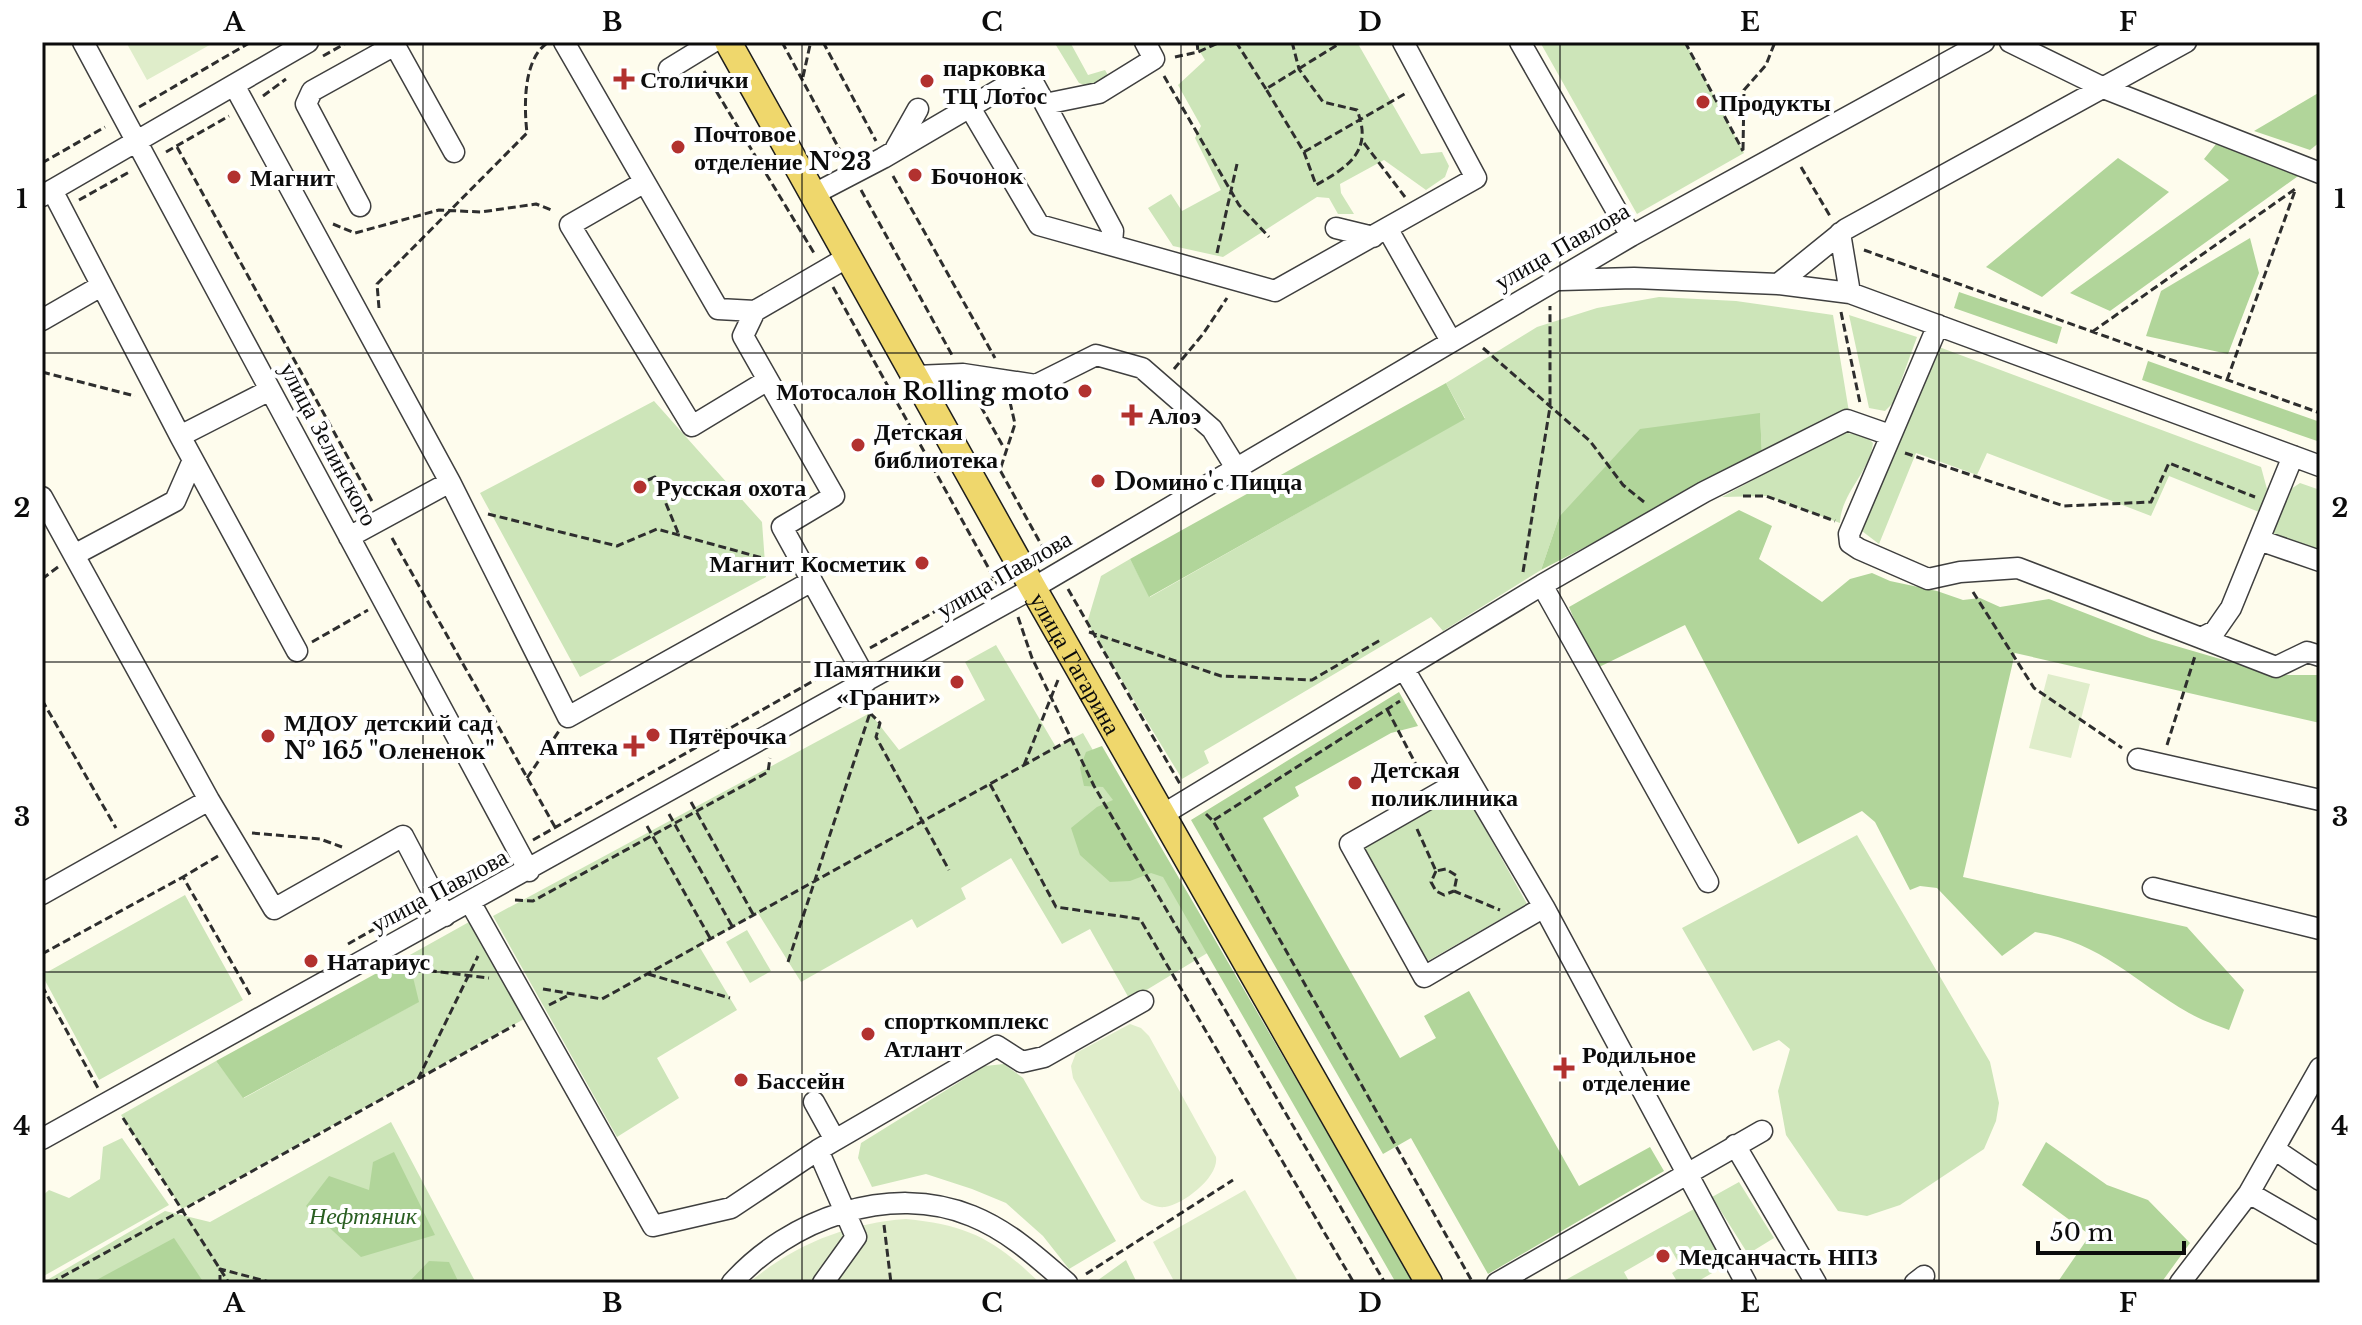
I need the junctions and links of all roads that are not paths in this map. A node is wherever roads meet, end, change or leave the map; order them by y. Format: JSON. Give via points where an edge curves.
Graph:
{"nodes":[{"id":1,"x":83,"y":42,"type":"edge"},
{"id":2,"x":308,"y":42,"type":"edge"},
{"id":3,"x":564,"y":42,"type":"edge"},
{"id":4,"x":713,"y":42,"type":"edge"},
{"id":5,"x":728,"y":42,"type":"edge"},
{"id":6,"x":1403,"y":42,"type":"edge"},
{"id":7,"x":1520,"y":42,"type":"edge"},
{"id":8,"x":1984,"y":42,"type":"edge"},
{"id":9,"x":2010,"y":42,"type":"edge"},
{"id":10,"x":2186,"y":42,"type":"edge"},
{"id":11,"x":394,"y":43,"type":"edge"},
{"id":12,"x":1154,"y":54,"type":"edge"},
{"id":13,"x":669,"y":69,"type":"dead end"},
{"id":14,"x":234,"y":85,"type":"junction"},
{"id":15,"x":2106,"y":89,"type":"junction"},
{"id":16,"x":1045,"y":104,"type":"junction"},
{"id":17,"x":969,"y":106,"type":"junction"},
{"id":18,"x":918,"y":109,"type":"dead end"},
{"id":19,"x":136,"y":142,"type":"junction"},
{"id":20,"x":454,"y":152,"type":"dead end"},
{"id":21,"x":889,"y":153,"type":"junction"},
{"id":22,"x":2319,"y":173,"type":"edge"},
{"id":23,"x":643,"y":183,"type":"junction"},
{"id":24,"x":47,"y":193,"type":"edge"},
{"id":25,"x":814,"y":194,"type":"junction"},
{"id":26,"x":360,"y":206,"type":"dead end"},
{"id":27,"x":1336,"y":228,"type":"dead end"},
{"id":28,"x":1380,"y":232,"type":"junction"},
{"id":29,"x":1840,"y":233,"type":"junction"},
{"id":30,"x":1631,"y":236,"type":"junction"},
{"id":31,"x":1112,"y":243,"type":"junction"},
{"id":32,"x":848,"y":257,"type":"junction"},
{"id":33,"x":1550,"y":283,"type":"junction"},
{"id":34,"x":1778,"y":284,"type":"junction"},
{"id":35,"x":101,"y":286,"type":"junction"},
{"id":36,"x":1843,"y":293,"type":"junction"},
{"id":37,"x":718,"y":309,"type":"junction"},
{"id":38,"x":755,"y":311,"type":"junction"},
{"id":39,"x":42,"y":320,"type":"edge"},
{"id":40,"x":1938,"y":325,"type":"junction"},
{"id":41,"x":743,"y":336,"type":"junction"},
{"id":42,"x":1451,"y":341,"type":"junction"},
{"id":43,"x":915,"y":376,"type":"junction"},
{"id":44,"x":768,"y":380,"type":"junction"},
{"id":45,"x":270,"y":390,"type":"junction"},
{"id":46,"x":180,"y":436,"type":"junction"},
{"id":47,"x":1888,"y":440,"type":"junction"},
{"id":48,"x":2293,"y":456,"type":"junction"},
{"id":49,"x":193,"y":460,"type":"junction"},
{"id":50,"x":2320,"y":466,"type":"edge"},
{"id":51,"x":1236,"y":468,"type":"junction"},
{"id":52,"x":450,"y":482,"type":"junction"},
{"id":53,"x":42,"y":497,"type":"edge"},
{"id":54,"x":349,"y":537,"type":"junction"},
{"id":55,"x":2259,"y":540,"type":"junction"},
{"id":56,"x":74,"y":555,"type":"junction"},
{"id":57,"x":2320,"y":561,"type":"edge"},
{"id":58,"x":808,"y":584,"type":"junction"},
{"id":59,"x":1542,"y":585,"type":"junction"},
{"id":60,"x":1033,"y":588,"type":"junction"},
{"id":61,"x":2201,"y":638,"type":"junction"},
{"id":62,"x":297,"y":651,"type":"road end"},
{"id":63,"x":2320,"y":656,"type":"edge"},
{"id":64,"x":1404,"y":669,"type":"junction"},
{"id":65,"x":867,"y":681,"type":"junction"},
{"id":66,"x":2138,"y":759,"type":"road end"},
{"id":67,"x":1467,"y":777,"type":"junction"},
{"id":68,"x":209,"y":800,"type":"junction"},
{"id":69,"x":2320,"y":800,"type":"edge"},
{"id":70,"x":1162,"y":815,"type":"junction"},
{"id":71,"x":529,"y":871,"type":"junction"},
{"id":72,"x":1708,"y":882,"type":"dead end"},
{"id":73,"x":2153,"y":888,"type":"dead end"},
{"id":74,"x":42,"y":894,"type":"edge"},
{"id":75,"x":470,"y":902,"type":"junction"},
{"id":76,"x":1544,"y":907,"type":"junction"},
{"id":77,"x":445,"y":916,"type":"junction"},
{"id":78,"x":2320,"y":929,"type":"edge"},
{"id":79,"x":1143,"y":1001,"type":"dead end"},
{"id":80,"x":2319,"y":1072,"type":"edge"},
{"id":81,"x":814,"y":1102,"type":"dead end"},
{"id":82,"x":1762,"y":1131,"type":"dead end"},
{"id":83,"x":42,"y":1139,"type":"edge"},
{"id":84,"x":827,"y":1145,"type":"junction"},
{"id":85,"x":1735,"y":1145,"type":"junction"},
{"id":86,"x":2274,"y":1149,"type":"junction"},
{"id":87,"x":1685,"y":1173,"type":"junction"},
{"id":88,"x":2320,"y":1180,"type":"edge"},
{"id":89,"x":2249,"y":1193,"type":"junction"},
{"id":90,"x":845,"y":1213,"type":"junction"},
{"id":91,"x":2320,"y":1234,"type":"edge"},
{"id":92,"x":1077,"y":1279,"type":"edge"},
{"id":93,"x":2185,"y":1282,"type":"edge"},
{"id":94,"x":732,"y":1283,"type":"edge"},
{"id":95,"x":823,"y":1283,"type":"edge"},
{"id":96,"x":1429,"y":1283,"type":"edge"},
{"id":97,"x":1497,"y":1283,"type":"edge"},
{"id":98,"x":1746,"y":1283,"type":"edge"},
{"id":99,"x":1816,"y":1283,"type":"edge"}],
"edges":[{"from":1,"to":19,"type":"street","name":"улица Зелинского"},
{"from":2,"to":14,"type":"street"},
{"from":3,"to":23,"type":"street"},
{"from":4,"to":13,"type":"street"},
{"from":5,"to":25,"type":"main road","name":"улица Гагарина"},
{"from":6,"to":28,"type":"street","via":[[1476,178]]},
{"from":7,"to":30,"type":"street"},
{"from":8,"to":30,"type":"street","name":"улица Павлова"},
{"from":9,"to":15,"type":"street"},
{"from":10,"to":15,"type":"street"},
{"from":11,"to":20,"type":"street"},
{"from":11,"to":26,"type":"street","via":[[312,91],[306,104]]},
{"from":12,"to":16,"type":"street","via":[[1099,93]]},
{"from":14,"to":19,"type":"street"},
{"from":14,"to":52,"type":"street"},
{"from":15,"to":22,"type":"street"},
{"from":15,"to":29,"type":"street"},
{"from":16,"to":17,"type":"street","via":[[1028,73]]},
{"from":16,"to":31,"type":"street","via":[[1113,231]]},
{"from":17,"to":21,"type":"street"},
{"from":17,"to":31,"type":"street","via":[[1039,225]]},
{"from":18,"to":21,"type":"street"},
{"from":19,"to":24,"type":"street"},
{"from":19,"to":45,"type":"street","name":"улица Зелинского"},
{"from":21,"to":25,"type":"street"},
{"from":23,"to":37,"type":"street"},
{"from":23,"to":44,"type":"street","via":[[570,225],[685,430]]},
{"from":24,"to":35,"type":"street"},
{"from":25,"to":32,"type":"main road","name":"улица Гагарина"},
{"from":27,"to":28,"type":"street"},
{"from":28,"to":31,"type":"street","via":[[1275,291]]},
{"from":28,"to":42,"type":"street"},
{"from":29,"to":34,"type":"street"},
{"from":29,"to":36,"type":"street"},
{"from":30,"to":33,"type":"street","name":"улица Павлова"},
{"from":32,"to":38,"type":"street"},
{"from":32,"to":43,"type":"main road","name":"улица Гагарина"},
{"from":33,"to":34,"type":"street","via":[[1634,278]]},
{"from":33,"to":42,"type":"street","name":"улица Павлова"},
{"from":34,"to":36,"type":"street"},
{"from":35,"to":39,"type":"street"},
{"from":35,"to":46,"type":"street"},
{"from":36,"to":40,"type":"street"},
{"from":37,"to":38,"type":"street"},
{"from":37,"to":41,"type":"street"},
{"from":38,"to":41,"type":"street"},
{"from":40,"to":47,"type":"street"},
{"from":40,"to":48,"type":"street"},
{"from":41,"to":44,"type":"street"},
{"from":42,"to":51,"type":"street","name":"улица Павлова"},
{"from":43,"to":51,"type":"street","via":[[963,374],[1036,385],[1096,355],[1142,368],[1212,429]]},
{"from":43,"to":60,"type":"main road","name":"улица Гагарина"},
{"from":44,"to":58,"type":"street","via":[[834,496],[782,527]]},
{"from":45,"to":46,"type":"street"},
{"from":45,"to":54,"type":"street","name":"улица Зелинского"},
{"from":46,"to":49,"type":"street"},
{"from":47,"to":59,"type":"street","via":[[1847,420],[1704,492]]},
{"from":47,"to":61,"type":"street","via":[[1851,529],[1850,543],[1859,549],[1928,579],[2018,568]]},
{"from":48,"to":50,"type":"street"},
{"from":48,"to":55,"type":"street"},
{"from":49,"to":56,"type":"street","via":[[175,501]]},
{"from":49,"to":62,"type":"street"},
{"from":51,"to":60,"type":"street","name":"улица Павлова","via":[[1061,578]]},
{"from":52,"to":54,"type":"street"},
{"from":52,"to":58,"type":"street","via":[[568,717]]},
{"from":53,"to":56,"type":"street"},
{"from":54,"to":71,"type":"street","name":"улица Зелинского"},
{"from":55,"to":57,"type":"street"},
{"from":55,"to":61,"type":"street","via":[[2231,608],[2215,631]]},
{"from":56,"to":68,"type":"street"},
{"from":58,"to":65,"type":"street"},
{"from":59,"to":64,"type":"street"},
{"from":59,"to":72,"type":"street"},
{"from":60,"to":65,"type":"street","name":"улица Павлова","via":[[1011,609]]},
{"from":60,"to":70,"type":"main road","name":"улица Гагарина"},
{"from":61,"to":63,"type":"street","via":[[2276,667],[2307,652]]},
{"from":64,"to":67,"type":"street"},
{"from":64,"to":70,"type":"street"},
{"from":65,"to":71,"type":"street","name":"улица Павлова"},
{"from":66,"to":69,"type":"street"},
{"from":67,"to":76,"type":"street"},
{"from":67,"to":76,"type":"street","via":[[1350,844],[1424,977]]},
{"from":68,"to":74,"type":"street"},
{"from":68,"to":77,"type":"street","via":[[274,909],[403,836]]},
{"from":70,"to":96,"type":"main road","name":"улица Гагарина"},
{"from":71,"to":75,"type":"street","name":"улица Павлова"},
{"from":73,"to":78,"type":"street"},
{"from":75,"to":77,"type":"street","name":"улица Павлова"},
{"from":75,"to":84,"type":"street","via":[[653,1226],[731,1208]]},
{"from":76,"to":87,"type":"street"},
{"from":77,"to":83,"type":"street","name":"улица Павлова"},
{"from":79,"to":84,"type":"street","via":[[1044,1057],[1022,1062],[997,1046]]},
{"from":80,"to":86,"type":"street"},
{"from":81,"to":84,"type":"street"},
{"from":82,"to":85,"type":"street"},
{"from":84,"to":90,"type":"street"},
{"from":85,"to":87,"type":"street"},
{"from":85,"to":99,"type":"street"},
{"from":86,"to":88,"type":"street"},
{"from":86,"to":89,"type":"street"},
{"from":87,"to":97,"type":"street"},
{"from":87,"to":98,"type":"street"},
{"from":89,"to":91,"type":"street"},
{"from":89,"to":93,"type":"street"},
{"from":90,"to":92,"type":"street","via":[[925,1204],[971,1215]]},
{"from":90,"to":94,"type":"street","via":[[786,1237]]},
{"from":90,"to":95,"type":"street","via":[[856,1237]]}]}
